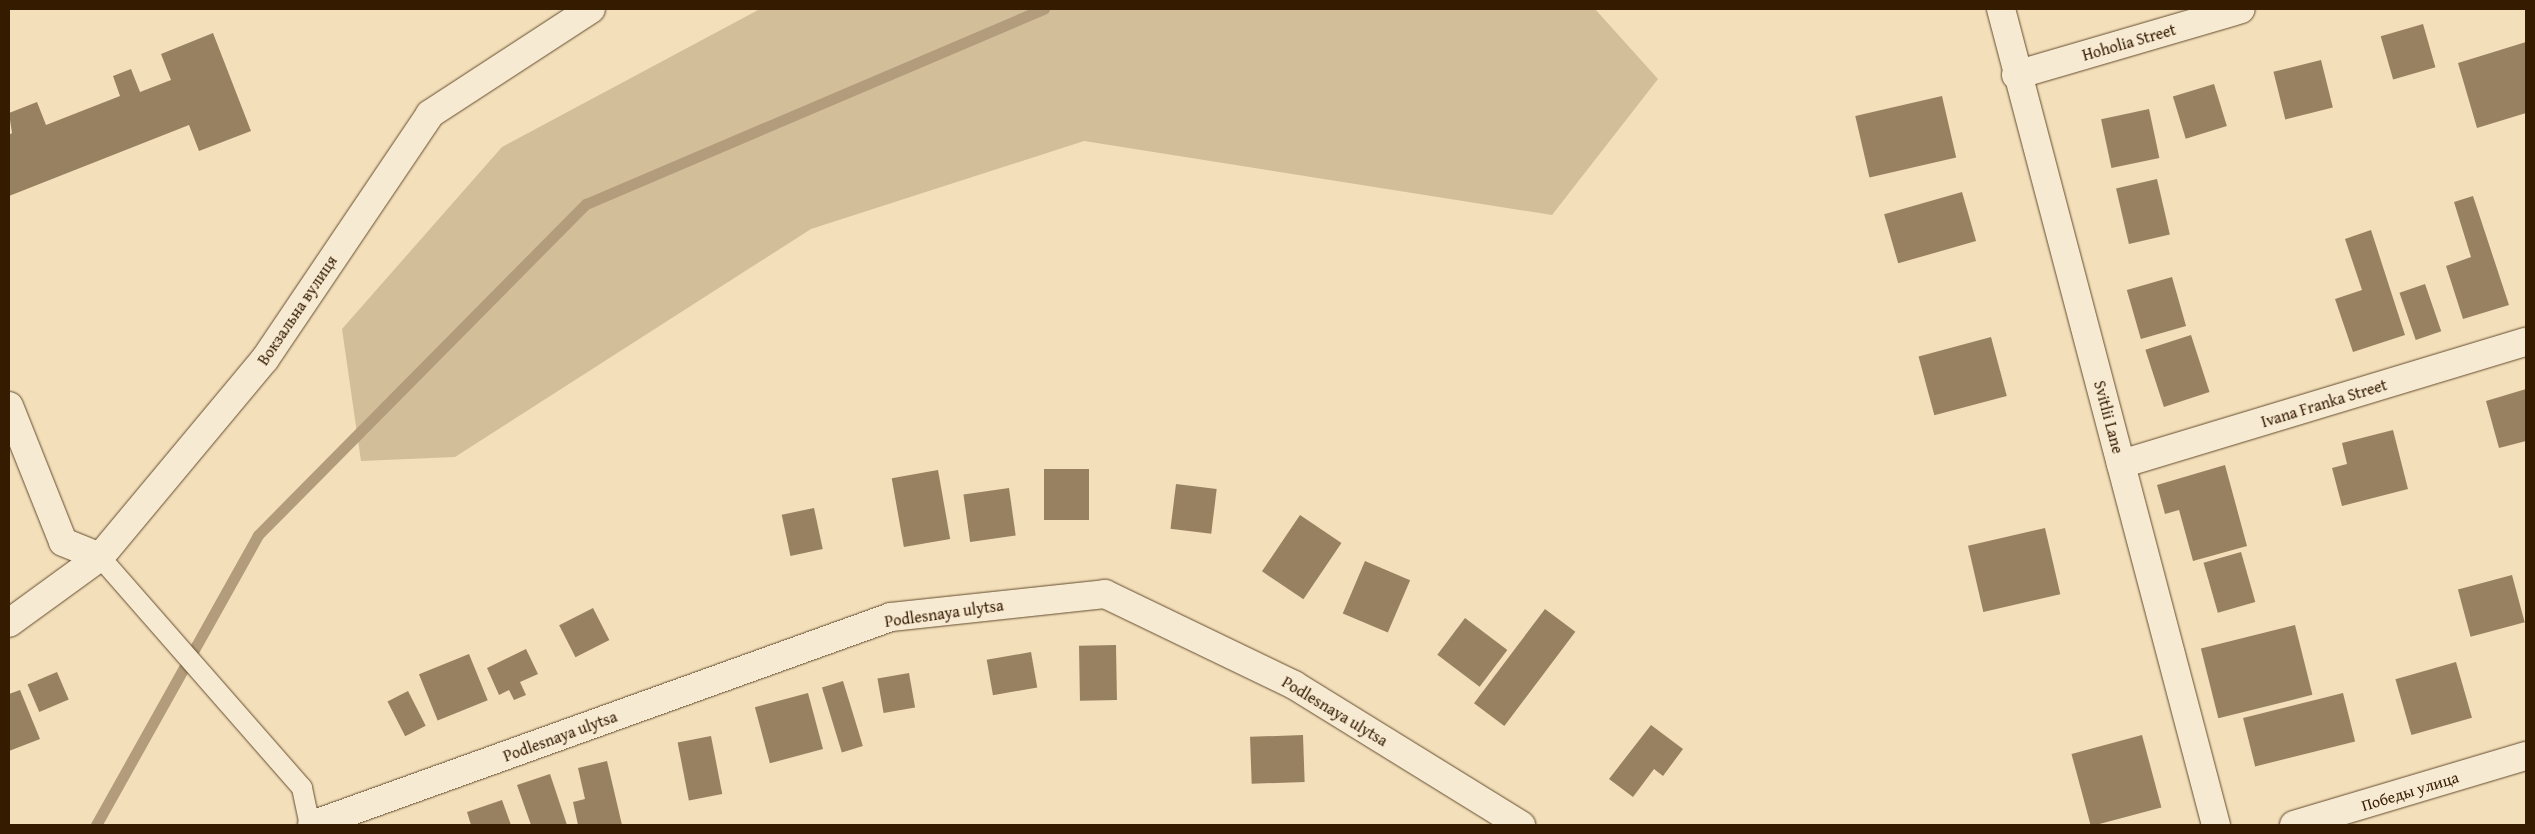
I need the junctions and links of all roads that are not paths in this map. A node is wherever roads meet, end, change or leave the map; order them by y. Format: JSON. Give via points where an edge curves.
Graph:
{"nodes":[{"id":1,"x":591,"y":9,"type":"edge"},
{"id":2,"x":2001,"y":9,"type":"edge"},
{"id":3,"x":2241,"y":9,"type":"edge"},
{"id":4,"x":2016,"y":75,"type":"junction"},
{"id":5,"x":2526,"y":342,"type":"edge"},
{"id":6,"x":9,"y":406,"type":"edge"},
{"id":7,"x":2122,"y":464,"type":"junction"},
{"id":8,"x":100,"y":557,"type":"junction"},
{"id":9,"x":9,"y":624,"type":"edge"},
{"id":10,"x":2526,"y":756,"type":"edge"},
{"id":11,"x":311,"y":825,"type":"edge"},
{"id":12,"x":1521,"y":825,"type":"edge"},
{"id":13,"x":2216,"y":825,"type":"edge"},
{"id":14,"x":2294,"y":825,"type":"edge"}],
"edges":[{"from":1,"to":8,"type":"street","name":"Вокзальна вулиця","via":[[430,114],[265,359]]},
{"from":2,"to":4,"type":"street","name":"Svitlii Lane"},
{"from":3,"to":4,"type":"street","name":"Hoholia Street"},
{"from":4,"to":7,"type":"street","name":"Svitlii Lane"},
{"from":5,"to":7,"type":"street","name":"Ivana Franka Street"},
{"from":6,"to":8,"type":"street","via":[[63,542]]},
{"from":7,"to":13,"type":"street","name":"Svitlii Lane"},
{"from":8,"to":9,"type":"street","name":"Вокзальна вулиця"},
{"from":8,"to":11,"type":"lane","via":[[302,788]]},
{"from":10,"to":14,"type":"street","name":"Победы улица"},
{"from":11,"to":12,"type":"street","name":"Podlesnaya ulytsa","via":[[891,617],[1105,594],[1294,685]]}]}
